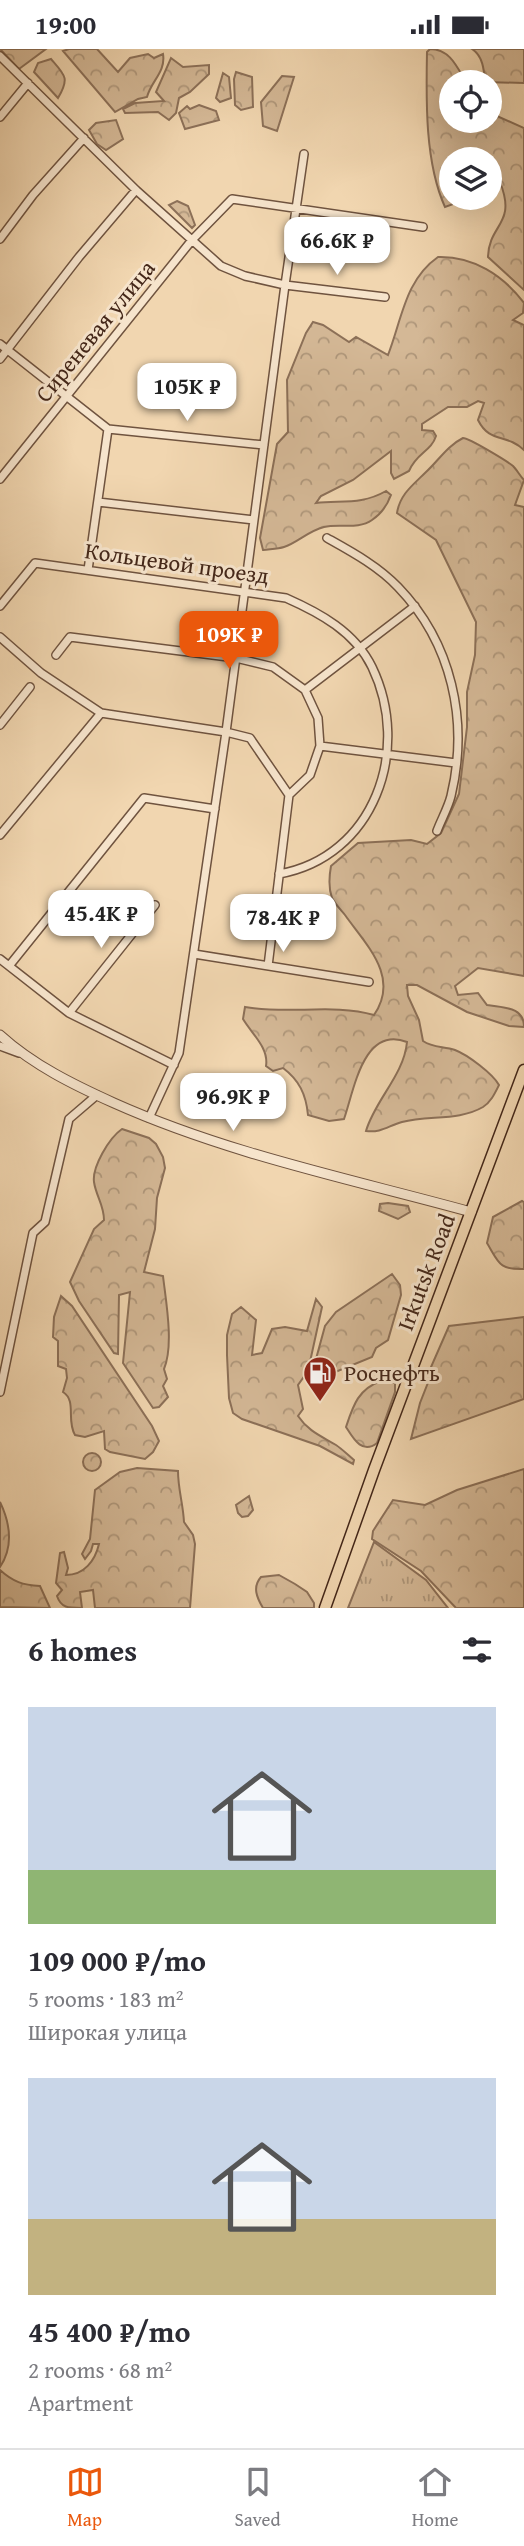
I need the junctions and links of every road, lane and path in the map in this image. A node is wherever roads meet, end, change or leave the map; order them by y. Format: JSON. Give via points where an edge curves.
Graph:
{"nodes":[{"id":1,"x":0,"y":56,"type":"edge"},
{"id":2,"x":28,"y":83,"type":"junction"},
{"id":3,"x":0,"y":117,"type":"edge"},
{"id":4,"x":84,"y":138,"type":"junction"},
{"id":5,"x":304,"y":154,"type":"dead end"},
{"id":6,"x":136,"y":190,"type":"junction"},
{"id":7,"x":296,"y":208,"type":"junction"},
{"id":8,"x":423,"y":227,"type":"dead end"},
{"id":9,"x":0,"y":239,"type":"edge"},
{"id":10,"x":192,"y":240,"type":"junction"},
{"id":11,"x":285,"y":285,"type":"junction"},
{"id":12,"x":385,"y":297,"type":"dead end"},
{"id":13,"x":0,"y":344,"type":"edge"},
{"id":14,"x":8,"y":351,"type":"junction"},
{"id":15,"x":0,"y":359,"type":"edge"},
{"id":16,"x":66,"y":398,"type":"junction"},
{"id":17,"x":108,"y":429,"type":"junction"},
{"id":18,"x":264,"y":445,"type":"junction"},
{"id":19,"x":0,"y":479,"type":"edge"},
{"id":20,"x":98,"y":502,"type":"junction"},
{"id":21,"x":254,"y":520,"type":"junction"},
{"id":22,"x":327,"y":538,"type":"dead end"},
{"id":23,"x":88,"y":570,"type":"junction"},
{"id":24,"x":244,"y":591,"type":"junction"},
{"id":25,"x":0,"y":605,"type":"edge"},
{"id":26,"x":415,"y":606,"type":"junction"},
{"id":27,"x":0,"y":637,"type":"edge"},
{"id":28,"x":359,"y":649,"type":"junction"},
{"id":29,"x":56,"y":655,"type":"dead end"},
{"id":30,"x":236,"y":658,"type":"junction"},
{"id":31,"x":30,"y":687,"type":"dead end"},
{"id":32,"x":305,"y":690,"type":"junction"},
{"id":33,"x":101,"y":713,"type":"junction"},
{"id":34,"x":0,"y":725,"type":"edge"},
{"id":35,"x":226,"y":731,"type":"junction"},
{"id":36,"x":320,"y":746,"type":"junction"},
{"id":37,"x":386,"y":754,"type":"junction"},
{"id":38,"x":456,"y":763,"type":"junction"},
{"id":39,"x":289,"y":795,"type":"junction"},
{"id":40,"x":215,"y":810,"type":"junction"},
{"id":41,"x":437,"y":831,"type":"dead end"},
{"id":42,"x":0,"y":835,"type":"edge"},
{"id":43,"x":279,"y":874,"type":"junction"},
{"id":44,"x":155,"y":905,"type":"dead end"},
{"id":45,"x":194,"y":954,"type":"junction"},
{"id":46,"x":0,"y":959,"type":"edge"},
{"id":47,"x":9,"y":966,"type":"junction"},
{"id":48,"x":268,"y":966,"type":"junction"},
{"id":49,"x":369,"y":982,"type":"dead end"},
{"id":50,"x":69,"y":1013,"type":"junction"},
{"id":51,"x":0,"y":1035,"type":"edge"},
{"id":52,"x":0,"y":1046,"type":"edge"},
{"id":53,"x":20,"y":1053,"type":"junction"},
{"id":54,"x":174,"y":1065,"type":"junction"},
{"id":55,"x":524,"y":1069,"type":"edge"},
{"id":56,"x":521,"y":1087,"type":"edge"},
{"id":57,"x":97,"y":1095,"type":"junction"},
{"id":58,"x":149,"y":1118,"type":"junction"},
{"id":59,"x":471,"y":1212,"type":"junction"},
{"id":60,"x":0,"y":1339,"type":"edge"},
{"id":61,"x":10,"y":1341,"type":"junction"},
{"id":62,"x":0,"y":1392,"type":"edge"},
{"id":63,"x":325,"y":1608,"type":"edge"}],
"edges":[{"from":1,"to":2,"type":"street"},
{"from":2,"to":3,"type":"street"},
{"from":2,"to":4,"type":"street"},
{"from":4,"to":6,"type":"street"},
{"from":4,"to":9,"type":"street"},
{"from":5,"to":7,"type":"street"},
{"from":6,"to":10,"type":"street"},
{"from":6,"to":14,"type":"street"},
{"from":7,"to":8,"type":"street"},
{"from":7,"to":10,"type":"street","name":"Сиреневая улица","via":[[232,199]]},
{"from":7,"to":11,"type":"street"},
{"from":10,"to":11,"type":"street","via":[[221,266]]},
{"from":10,"to":16,"type":"street","name":"Сиреневая улица"},
{"from":11,"to":12,"type":"street"},
{"from":11,"to":18,"type":"street"},
{"from":13,"to":14,"type":"street"},
{"from":14,"to":15,"type":"street"},
{"from":14,"to":16,"type":"street"},
{"from":16,"to":17,"type":"street"},
{"from":16,"to":19,"type":"street","name":"Сиреневая улица"},
{"from":17,"to":18,"type":"street"},
{"from":17,"to":20,"type":"street"},
{"from":18,"to":21,"type":"street"},
{"from":20,"to":21,"type":"street"},
{"from":20,"to":23,"type":"street"},
{"from":21,"to":24,"type":"street"},
{"from":22,"to":26,"type":"street","via":[[377,569]]},
{"from":23,"to":24,"type":"street","name":"Кольцевой проезд"},
{"from":23,"to":25,"type":"street","name":"Кольцевой проезд","via":[[35,563]]},
{"from":24,"to":28,"type":"street","name":"Кольцевой проезд","via":[[286,598],[321,614]]},
{"from":24,"to":30,"type":"street"},
{"from":26,"to":28,"type":"street"},
{"from":26,"to":38,"type":"street","via":[[446,660],[459,725]]},
{"from":27,"to":33,"type":"street","via":[[41,673]]},
{"from":28,"to":32,"type":"street"},
{"from":28,"to":37,"type":"street","name":"Кольцевой проезд","via":[[372,666],[384,698]]},
{"from":29,"to":30,"type":"street","via":[[70,637]]},
{"from":30,"to":32,"type":"street","via":[[273,667]]},
{"from":30,"to":35,"type":"street"},
{"from":31,"to":34,"type":"street"},
{"from":32,"to":36,"type":"street","via":[[318,717]]},
{"from":33,"to":35,"type":"street"},
{"from":33,"to":42,"type":"street"},
{"from":35,"to":39,"type":"street","via":[[250,738]]},
{"from":35,"to":40,"type":"street"},
{"from":36,"to":37,"type":"street"},
{"from":36,"to":39,"type":"street","via":[[310,775]]},
{"from":37,"to":38,"type":"street"},
{"from":37,"to":43,"type":"street","name":"Кольцевой проезд","via":[[383,780],[373,803],[348,841],[322,860]]},
{"from":38,"to":41,"type":"street","via":[[451,798]]},
{"from":39,"to":43,"type":"street"},
{"from":40,"to":45,"type":"street"},
{"from":40,"to":47,"type":"street","via":[[144,798]]},
{"from":43,"to":48,"type":"street"},
{"from":44,"to":50,"type":"street"},
{"from":45,"to":48,"type":"street"},
{"from":45,"to":54,"type":"street"},
{"from":46,"to":47,"type":"street"},
{"from":47,"to":50,"type":"street"},
{"from":48,"to":49,"type":"street"},
{"from":50,"to":54,"type":"street"},
{"from":51,"to":53,"type":"street"},
{"from":52,"to":53,"type":"street"},
{"from":53,"to":57,"type":"street"},
{"from":54,"to":58,"type":"street"},
{"from":55,"to":56,"type":"main road","name":"Irkutsk Road"},
{"from":56,"to":59,"type":"main road","name":"Irkutsk Road"},
{"from":57,"to":58,"type":"street"},
{"from":57,"to":61,"type":"street","via":[[68,1119],[45,1222],[33,1233]]},
{"from":58,"to":59,"type":"street","via":[[231,1148]]},
{"from":59,"to":63,"type":"main road","name":"Irkutsk Road"},
{"from":60,"to":61,"type":"street"},
{"from":61,"to":62,"type":"street"}]}
